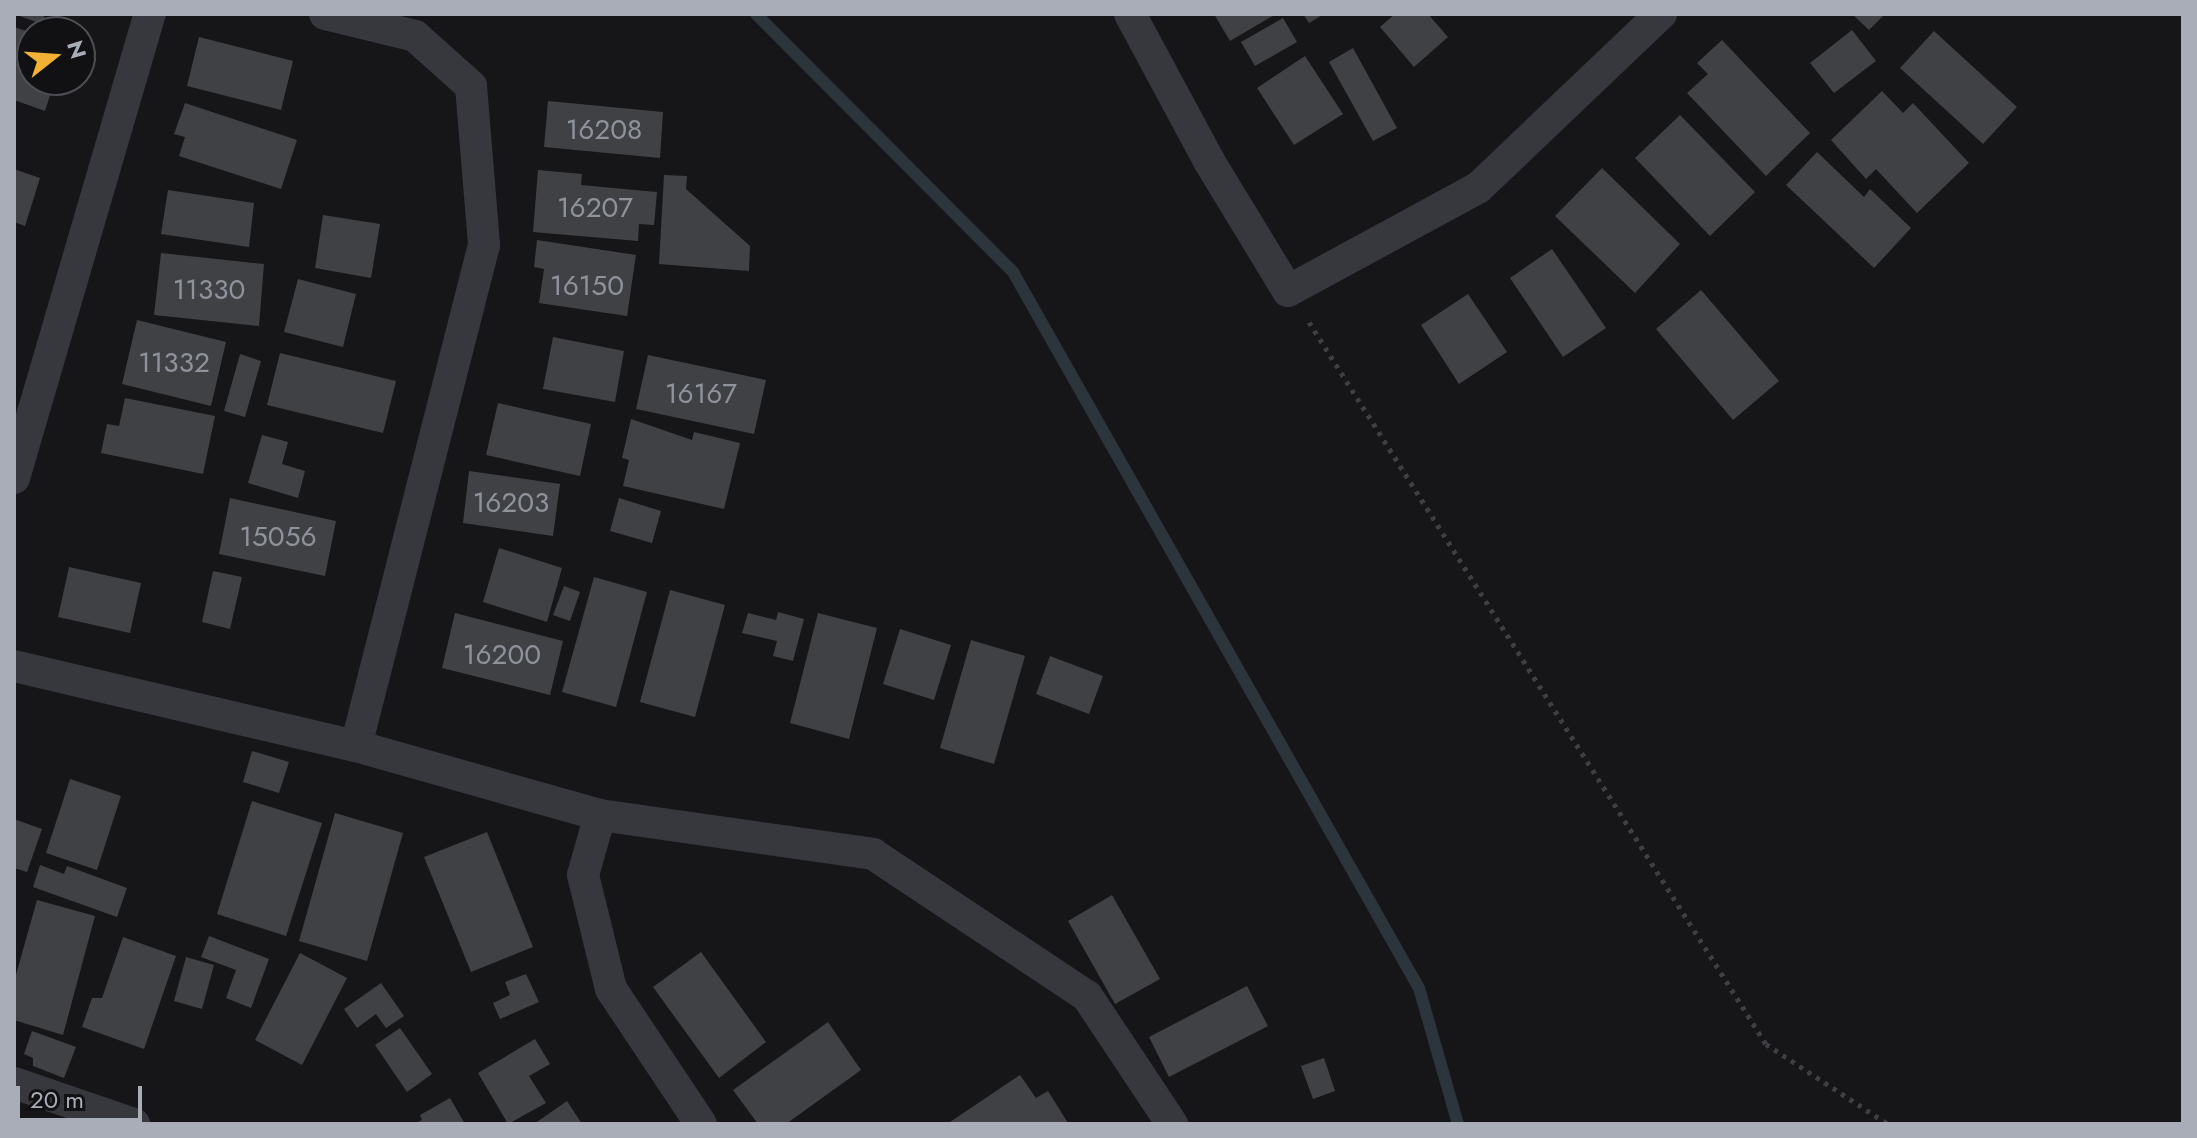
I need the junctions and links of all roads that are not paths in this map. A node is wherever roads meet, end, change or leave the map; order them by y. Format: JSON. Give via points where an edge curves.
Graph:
{"nodes":[{"id":1,"x":150,"y":14,"type":"edge"},
{"id":2,"x":325,"y":14,"type":"edge"},
{"id":3,"x":1130,"y":14,"type":"edge"},
{"id":4,"x":1661,"y":14,"type":"edge"},
{"id":5,"x":14,"y":478,"type":"edge"},
{"id":6,"x":14,"y":666,"type":"edge"},
{"id":7,"x":356,"y":746,"type":"junction"},
{"id":8,"x":600,"y":815,"type":"junction"},
{"id":9,"x":14,"y":1083,"type":"edge"},
{"id":10,"x":134,"y":1124,"type":"edge"},
{"id":11,"x":701,"y":1124,"type":"edge"},
{"id":12,"x":1172,"y":1124,"type":"edge"}],
"edges":[{"from":1,"to":5,"type":"street"},
{"from":2,"to":7,"type":"street","via":[[415,36],[471,86],[484,245]]},
{"from":3,"to":4,"type":"street","via":[[1209,161],[1288,291],[1478,188]]},
{"from":6,"to":7,"type":"street"},
{"from":7,"to":8,"type":"street"},
{"from":8,"to":11,"type":"street","via":[[583,875],[611,989]]},
{"from":8,"to":12,"type":"street","via":[[873,854],[1087,996]]},
{"from":9,"to":10,"type":"street"}]}
